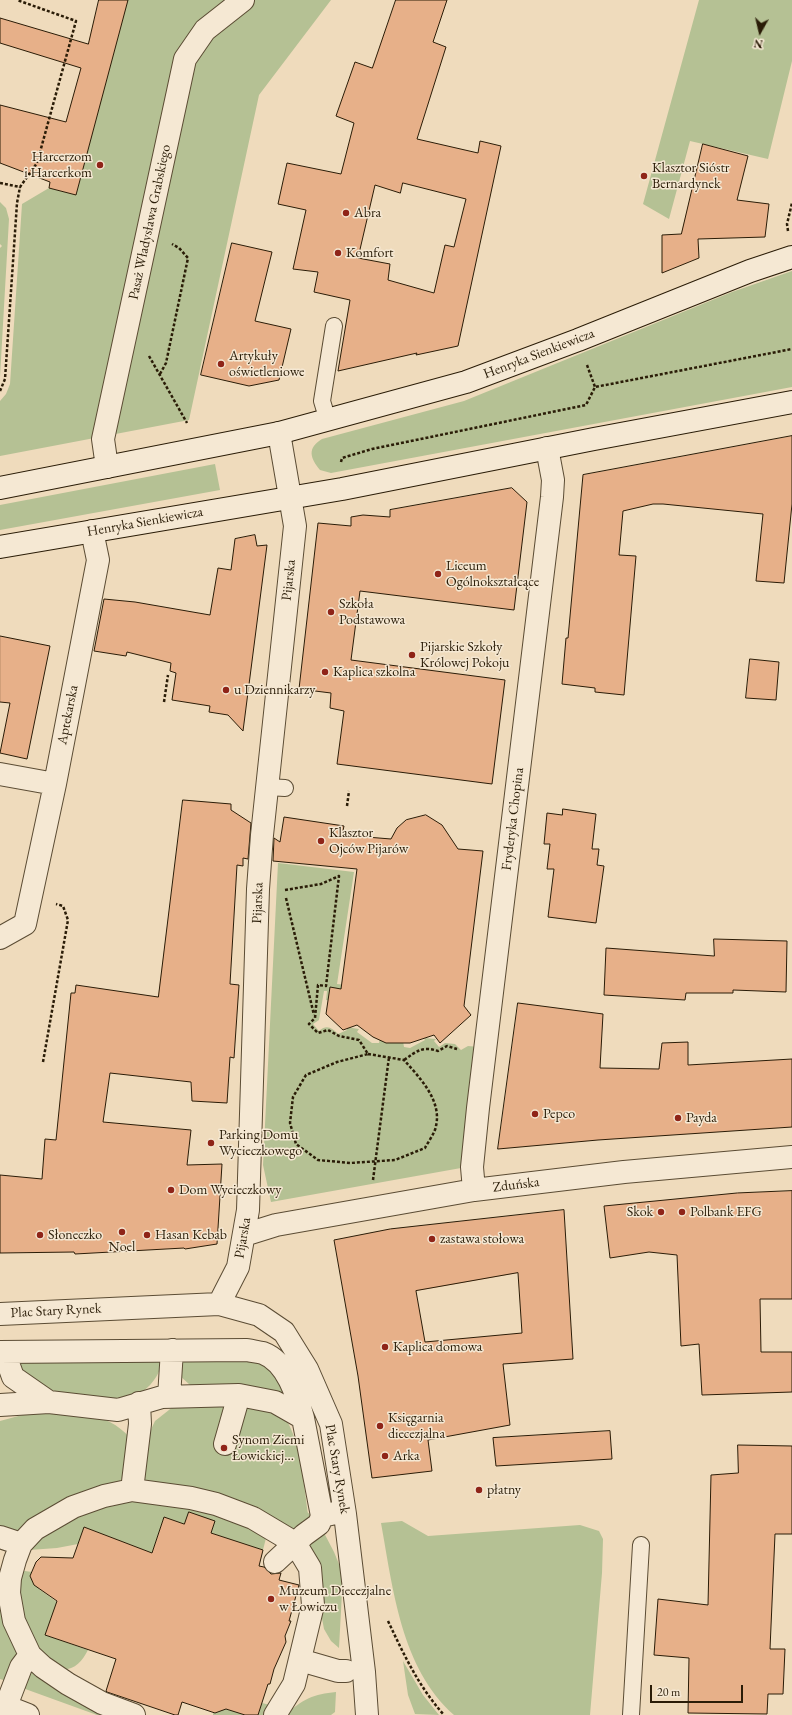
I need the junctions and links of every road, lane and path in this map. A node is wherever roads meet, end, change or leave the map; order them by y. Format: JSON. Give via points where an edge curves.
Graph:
{"nodes":[{"id":1,"x":17,"y":0,"type":"edge"},
{"id":2,"x":243,"y":0,"type":"edge"},
{"id":3,"x":0,"y":183,"type":"edge"},
{"id":4,"x":20,"y":187,"type":"junction"},
{"id":5,"x":792,"y":203,"type":"edge"},
{"id":6,"x":147,"y":233,"type":"junction"},
{"id":7,"x":788,"y":233,"type":"dead end"},
{"id":8,"x":792,"y":257,"type":"edge"},
{"id":9,"x":334,"y":326,"type":"dead end"},
{"id":10,"x":126,"y":337,"type":"junction"},
{"id":11,"x":792,"y":349,"type":"edge"},
{"id":12,"x":585,"y":360,"type":"dead end"},
{"id":13,"x":160,"y":374,"type":"junction"},
{"id":14,"x":595,"y":387,"type":"junction"},
{"id":15,"x":0,"y":391,"type":"edge"},
{"id":16,"x":792,"y":402,"type":"edge"},
{"id":17,"x":328,"y":421,"type":"junction"},
{"id":18,"x":190,"y":428,"type":"dead end"},
{"id":19,"x":280,"y":433,"type":"junction"},
{"id":20,"x":547,"y":448,"type":"junction"},
{"id":21,"x":340,"y":464,"type":"dead end"},
{"id":22,"x":107,"y":467,"type":"junction"},
{"id":23,"x":0,"y":488,"type":"edge"},
{"id":24,"x":291,"y":498,"type":"junction"},
{"id":25,"x":92,"y":531,"type":"junction"},
{"id":26,"x":0,"y":547,"type":"edge"},
{"id":27,"x":168,"y":675,"type":"dead end"},
{"id":28,"x":164,"y":702,"type":"dead end"},
{"id":29,"x":0,"y":774,"type":"edge"},
{"id":30,"x":55,"y":784,"type":"junction"},
{"id":31,"x":349,"y":792,"type":"dead end"},
{"id":32,"x":347,"y":806,"type":"dead end"},
{"id":33,"x":30,"y":898,"type":"junction"},
{"id":34,"x":0,"y":938,"type":"edge"},
{"id":35,"x":315,"y":1018,"type":"junction"},
{"id":36,"x":457,"y":1049,"type":"dead end"},
{"id":37,"x":368,"y":1054,"type":"junction"},
{"id":38,"x":389,"y":1057,"type":"junction"},
{"id":39,"x":404,"y":1060,"type":"junction"},
{"id":40,"x":43,"y":1062,"type":"dead end"},
{"id":41,"x":792,"y":1157,"type":"edge"},
{"id":42,"x":376,"y":1161,"type":"junction"},
{"id":43,"x":372,"y":1186,"type":"dead end"},
{"id":44,"x":474,"y":1190,"type":"junction"},
{"id":45,"x":244,"y":1235,"type":"junction"},
{"id":46,"x":219,"y":1304,"type":"junction"},
{"id":47,"x":0,"y":1314,"type":"edge"},
{"id":48,"x":172,"y":1350,"type":"junction"},
{"id":49,"x":2,"y":1352,"type":"edge"},
{"id":50,"x":239,"y":1396,"type":"junction"},
{"id":51,"x":169,"y":1397,"type":"junction"},
{"id":52,"x":49,"y":1402,"type":"junction"},
{"id":53,"x":139,"y":1403,"type":"junction"},
{"id":54,"x":0,"y":1405,"type":"edge"},
{"id":55,"x":303,"y":1418,"type":"junction"},
{"id":56,"x":225,"y":1444,"type":"dead end"},
{"id":57,"x":132,"y":1490,"type":"junction"},
{"id":58,"x":344,"y":1510,"type":"junction"},
{"id":59,"x":322,"y":1516,"type":"junction"},
{"id":60,"x":0,"y":1537,"type":"edge"},
{"id":61,"x":295,"y":1543,"type":"junction"},
{"id":62,"x":21,"y":1544,"type":"junction"},
{"id":63,"x":641,"y":1545,"type":"dead end"},
{"id":64,"x":275,"y":1562,"type":"dead end"},
{"id":65,"x":388,"y":1621,"type":"dead end"},
{"id":66,"x":30,"y":1655,"type":"junction"},
{"id":67,"x":300,"y":1660,"type":"junction"},
{"id":68,"x":346,"y":1672,"type":"dead end"},
{"id":69,"x":3,"y":1705,"type":"edge"},
{"id":70,"x":28,"y":1715,"type":"edge"},
{"id":71,"x":134,"y":1715,"type":"edge"},
{"id":72,"x":275,"y":1715,"type":"edge"},
{"id":73,"x":368,"y":1715,"type":"edge"},
{"id":74,"x":444,"y":1715,"type":"edge"},
{"id":75,"x":631,"y":1715,"type":"edge"}],
"edges":[{"from":1,"to":4,"type":"path","via":[[76,21],[37,163]]},
{"from":2,"to":6,"type":"street","name":"Pasaż Władysława Grabskiego","via":[[205,30],[186,59]]},
{"from":3,"to":4,"type":"path"},
{"from":4,"to":15,"type":"path","via":[[5,379]]},
{"from":5,"to":7,"type":"path","via":[[786,224]]},
{"from":6,"to":10,"type":"street","name":"Pasaż Władysława Grabskiego"},
{"from":6,"to":13,"type":"path","via":[[179,248],[188,258],[166,363]]},
{"from":8,"to":17,"type":"street","name":"Henryka Sienkiewicza","via":[[466,382]]},
{"from":9,"to":17,"type":"lane","via":[[322,401]]},
{"from":10,"to":13,"type":"path","via":[[139,340]]},
{"from":10,"to":22,"type":"street","name":"Pasaż Władysława Grabskiego","via":[[103,439]]},
{"from":11,"to":14,"type":"path"},
{"from":12,"to":14,"type":"path"},
{"from":13,"to":18,"type":"path"},
{"from":14,"to":21,"type":"path","via":[[586,404],[372,449],[342,458]]},
{"from":16,"to":20,"type":"street","name":"Henryka Sienkiewicza"},
{"from":17,"to":19,"type":"street","name":"Henryka Sienkiewicza"},
{"from":19,"to":22,"type":"street","name":"Henryka Sienkiewicza"},
{"from":19,"to":24,"type":"street"},
{"from":20,"to":24,"type":"street","name":"Henryka Sienkiewicza"},
{"from":20,"to":44,"type":"street","name":"Fryderyka Chopina","via":[[553,480],[552,497],[472,1167]]},
{"from":22,"to":23,"type":"street","name":"Henryka Sienkiewicza"},
{"from":24,"to":25,"type":"street","name":"Henryka Sienkiewicza"},
{"from":24,"to":45,"type":"street","name":"Pijarska","via":[[295,526],[276,788],[262,835],[248,1210]]},
{"from":25,"to":26,"type":"street","name":"Henryka Sienkiewicza"},
{"from":25,"to":30,"type":"street","name":"Aptekarska","via":[[98,560]]},
{"from":27,"to":28,"type":"path"},
{"from":29,"to":30,"type":"street"},
{"from":30,"to":33,"type":"street","name":"Aptekarska"},
{"from":31,"to":32,"type":"path"},
{"from":33,"to":34,"type":"street","name":"Aptekarska","via":[[26,924]]},
{"from":33,"to":40,"type":"path","via":[[63,906],[68,920]]},
{"from":35,"to":35,"type":"path","via":[[284,890],[321,884],[339,876],[326,986],[318,986]]},
{"from":35,"to":37,"type":"path","via":[[309,1024],[318,1033],[328,1030],[339,1036],[359,1040]]},
{"from":36,"to":39,"type":"path","via":[[447,1046],[438,1051],[428,1048],[418,1050]]},
{"from":37,"to":38,"type":"path"},
{"from":37,"to":42,"type":"path","via":[[337,1062],[306,1075],[293,1097],[290,1123],[296,1144],[318,1160],[350,1163]]},
{"from":38,"to":39,"type":"path"},
{"from":38,"to":42,"type":"path"},
{"from":39,"to":42,"type":"path","via":[[422,1081],[436,1106],[436,1126],[425,1148],[395,1160]]},
{"from":41,"to":44,"type":"street","name":"Zduńska","via":[[624,1172]]},
{"from":42,"to":43,"type":"path"},
{"from":44,"to":45,"type":"street","name":"Zduńska","via":[[276,1225]]},
{"from":45,"to":46,"type":"street","name":"Pijarska","via":[[238,1267]]},
{"from":46,"to":47,"type":"street","name":"Plac Stary Rynek"},
{"from":46,"to":58,"type":"street","name":"Plac Stary Rynek","via":[[259,1315],[284,1332],[307,1369],[331,1424]]},
{"from":48,"to":49,"type":"street"},
{"from":48,"to":51,"type":"street"},
{"from":48,"to":55,"type":"street","via":[[247,1350],[264,1354],[286,1373]]},
{"from":49,"to":52,"type":"street","via":[[13,1377]]},
{"from":50,"to":51,"type":"street"},
{"from":50,"to":55,"type":"street","via":[[275,1402]]},
{"from":50,"to":56,"type":"street"},
{"from":51,"to":53,"type":"street"},
{"from":52,"to":53,"type":"street","via":[[118,1410]]},
{"from":52,"to":54,"type":"street"},
{"from":53,"to":57,"type":"street","via":[[140,1424]]},
{"from":55,"to":59,"type":"street"},
{"from":57,"to":61,"type":"street","via":[[216,1504],[253,1518]]},
{"from":57,"to":62,"type":"street","via":[[73,1506],[35,1529]]},
{"from":58,"to":59,"type":"street"},
{"from":58,"to":73,"type":"street","name":"Plac Stary Rynek"},
{"from":59,"to":61,"type":"street","via":[[319,1524]]},
{"from":60,"to":62,"type":"street"},
{"from":61,"to":64,"type":"street"},
{"from":61,"to":67,"type":"street","via":[[310,1568],[313,1605]]},
{"from":62,"to":66,"type":"street","via":[[10,1578],[9,1593],[14,1621]]},
{"from":63,"to":75,"type":"lane"},
{"from":65,"to":74,"type":"path","via":[[412,1672]]},
{"from":66,"to":69,"type":"street","via":[[21,1667]]},
{"from":66,"to":71,"type":"street","via":[[68,1684],[102,1703]]},
{"from":67,"to":68,"type":"street"},
{"from":67,"to":72,"type":"street","via":[[294,1684]]},
{"from":69,"to":70,"type":"street"}]}
